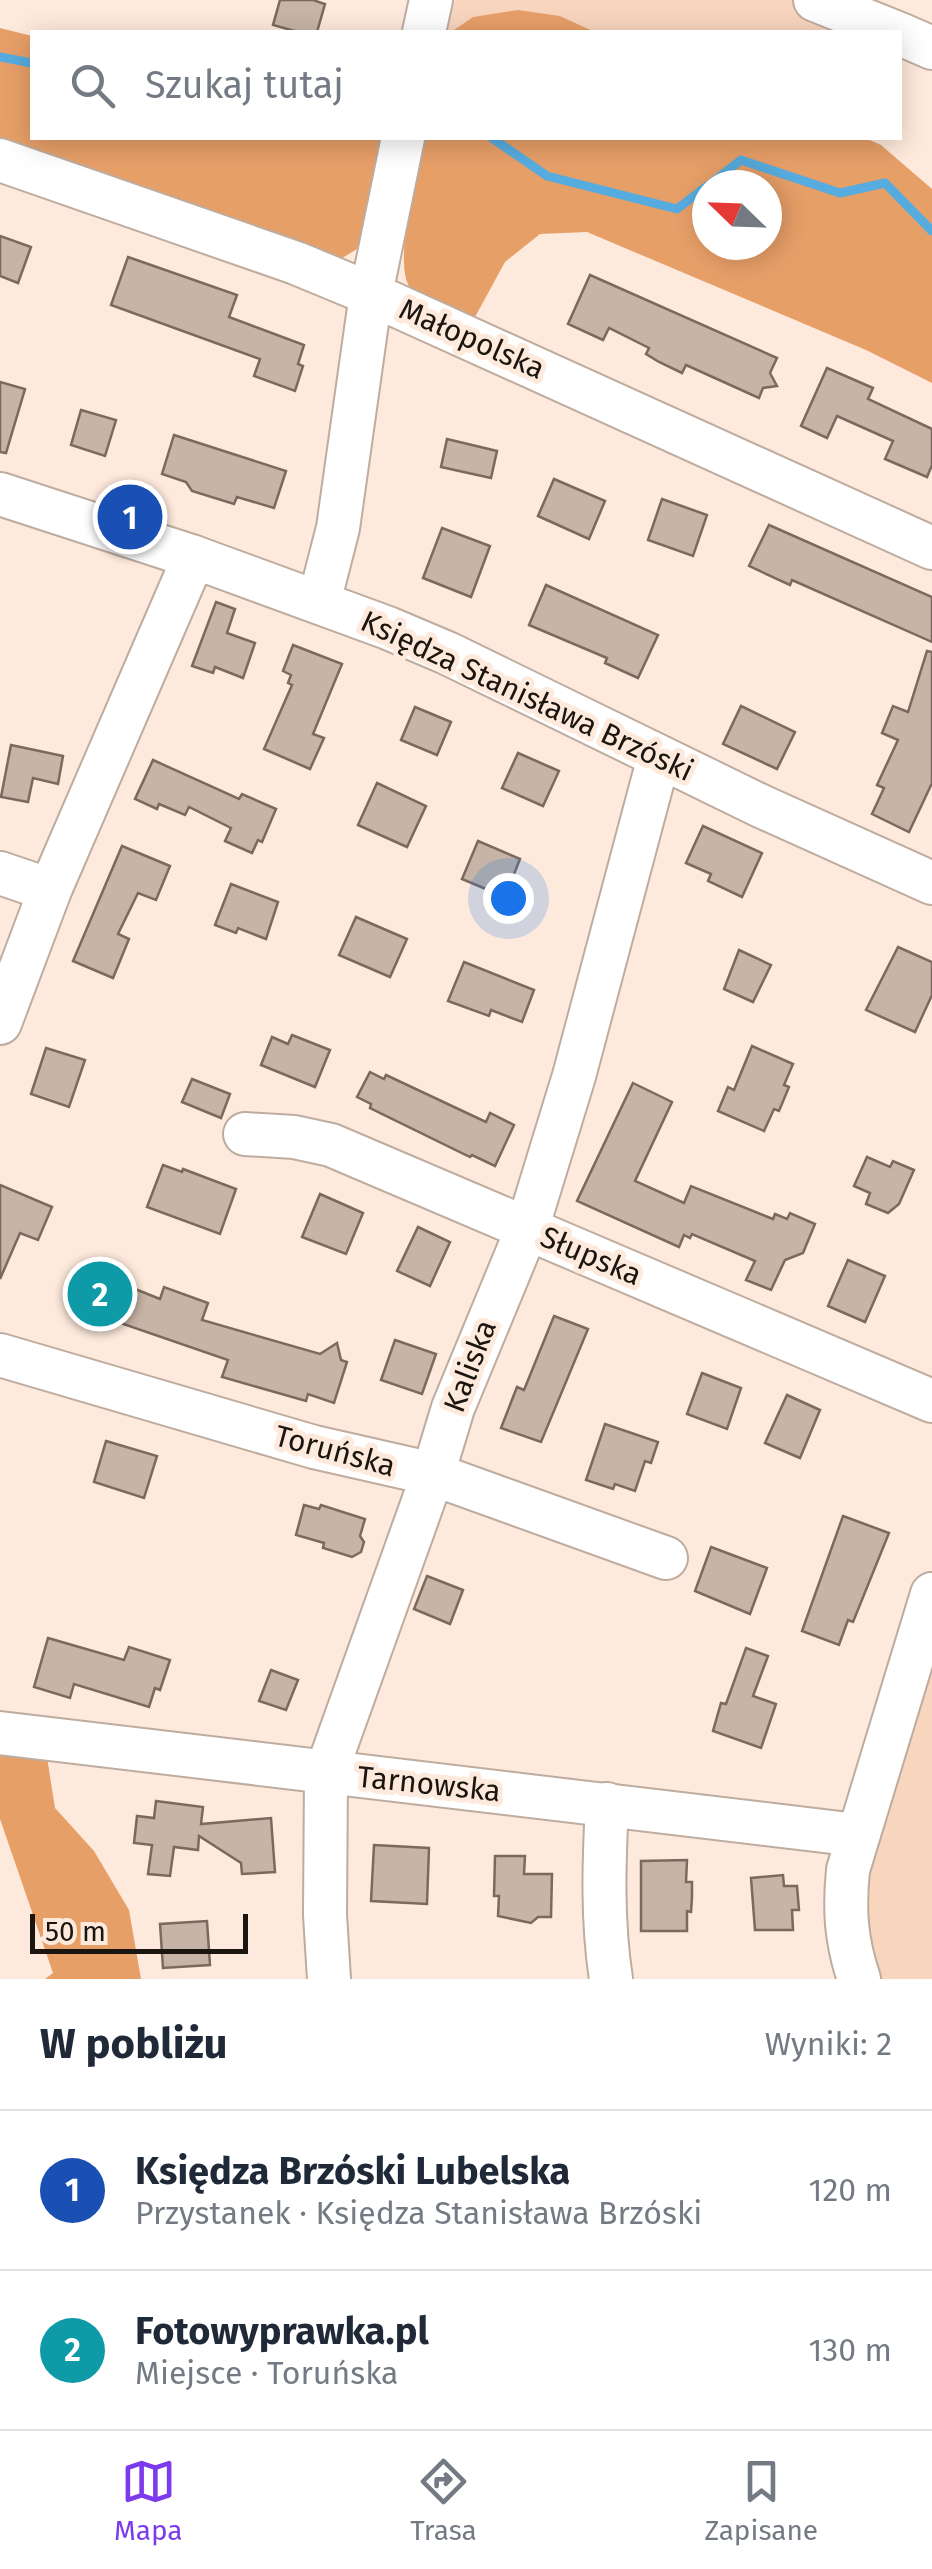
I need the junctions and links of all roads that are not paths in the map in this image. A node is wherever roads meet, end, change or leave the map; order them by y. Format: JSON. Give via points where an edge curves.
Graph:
{"nodes":[{"id":1,"x":431,"y":0,"type":"edge"},
{"id":2,"x":816,"y":0,"type":"edge"},
{"id":3,"x":424,"y":30,"type":"edge"},
{"id":4,"x":887,"y":30,"type":"edge"},
{"id":5,"x":902,"y":36,"type":"edge"},
{"id":6,"x":932,"y":48,"type":"edge"},
{"id":7,"x":403,"y":140,"type":"edge"},
{"id":8,"x":0,"y":160,"type":"edge"},
{"id":9,"x":371,"y":294,"type":"junction"},
{"id":10,"x":0,"y":494,"type":"edge"},
{"id":11,"x":932,"y":548,"type":"edge"},
{"id":12,"x":194,"y":557,"type":"junction"},
{"id":13,"x":319,"y":602,"type":"junction"},
{"id":14,"x":658,"y":757,"type":"junction"},
{"id":15,"x":0,"y":873,"type":"edge"},
{"id":16,"x":932,"y":883,"type":"edge"},
{"id":17,"x":50,"y":890,"type":"junction"},
{"id":18,"x":0,"y":1022,"type":"edge"},
{"id":19,"x":245,"y":1134,"type":"dead end"},
{"id":20,"x":527,"y":1229,"type":"junction"},
{"id":21,"x":0,"y":1355,"type":"edge"},
{"id":22,"x":932,"y":1401,"type":"edge"},
{"id":23,"x":433,"y":1474,"type":"junction"},
{"id":24,"x":666,"y":1558,"type":"dead end"},
{"id":25,"x":932,"y":1594,"type":"edge"},
{"id":26,"x":0,"y":1733,"type":"edge"},
{"id":27,"x":326,"y":1773,"type":"junction"},
{"id":28,"x":607,"y":1804,"type":"junction"},
{"id":29,"x":857,"y":1835,"type":"junction"},
{"id":30,"x":329,"y":1979,"type":"edge"},
{"id":31,"x":612,"y":1979,"type":"edge"},
{"id":32,"x":859,"y":1979,"type":"edge"}],
"edges":[{"from":1,"to":3,"type":"street"},
{"from":2,"to":4,"type":"street"},
{"from":5,"to":6,"type":"street"},
{"from":7,"to":9,"type":"street"},
{"from":8,"to":9,"type":"street","name":"Małopolska"},
{"from":9,"to":11,"type":"street","name":"Małopolska"},
{"from":9,"to":13,"type":"street","via":[[338,528]]},
{"from":10,"to":12,"type":"street","name":"Księdza Stanisława Brzóski"},
{"from":12,"to":13,"type":"street","name":"Księdza Stanisława Brzóski"},
{"from":12,"to":17,"type":"street"},
{"from":13,"to":14,"type":"street","name":"Księdza Stanisława Brzóski","via":[[447,653]]},
{"from":14,"to":16,"type":"street","name":"Księdza Stanisława Brzóski"},
{"from":14,"to":20,"type":"street","name":"Kaliska"},
{"from":15,"to":17,"type":"street"},
{"from":17,"to":18,"type":"street"},
{"from":19,"to":20,"type":"street","name":"Słupska","via":[[331,1145]]},
{"from":20,"to":22,"type":"street","name":"Słupska"},
{"from":20,"to":23,"type":"street","name":"Kaliska"},
{"from":21,"to":23,"type":"street","name":"Toruńska","via":[[314,1448]]},
{"from":23,"to":24,"type":"street","name":"Toruńska"},
{"from":23,"to":27,"type":"street","name":"Kaliska"},
{"from":25,"to":29,"type":"street"},
{"from":26,"to":27,"type":"street","name":"Tarnowska"},
{"from":27,"to":28,"type":"street","name":"Tarnowska"},
{"from":27,"to":30,"type":"street","name":"Kaliska"},
{"from":28,"to":29,"type":"street","name":"Tarnowska"},
{"from":28,"to":31,"type":"street","via":[[606,1946]]},
{"from":29,"to":32,"type":"street","via":[[844,1906]]}]}
